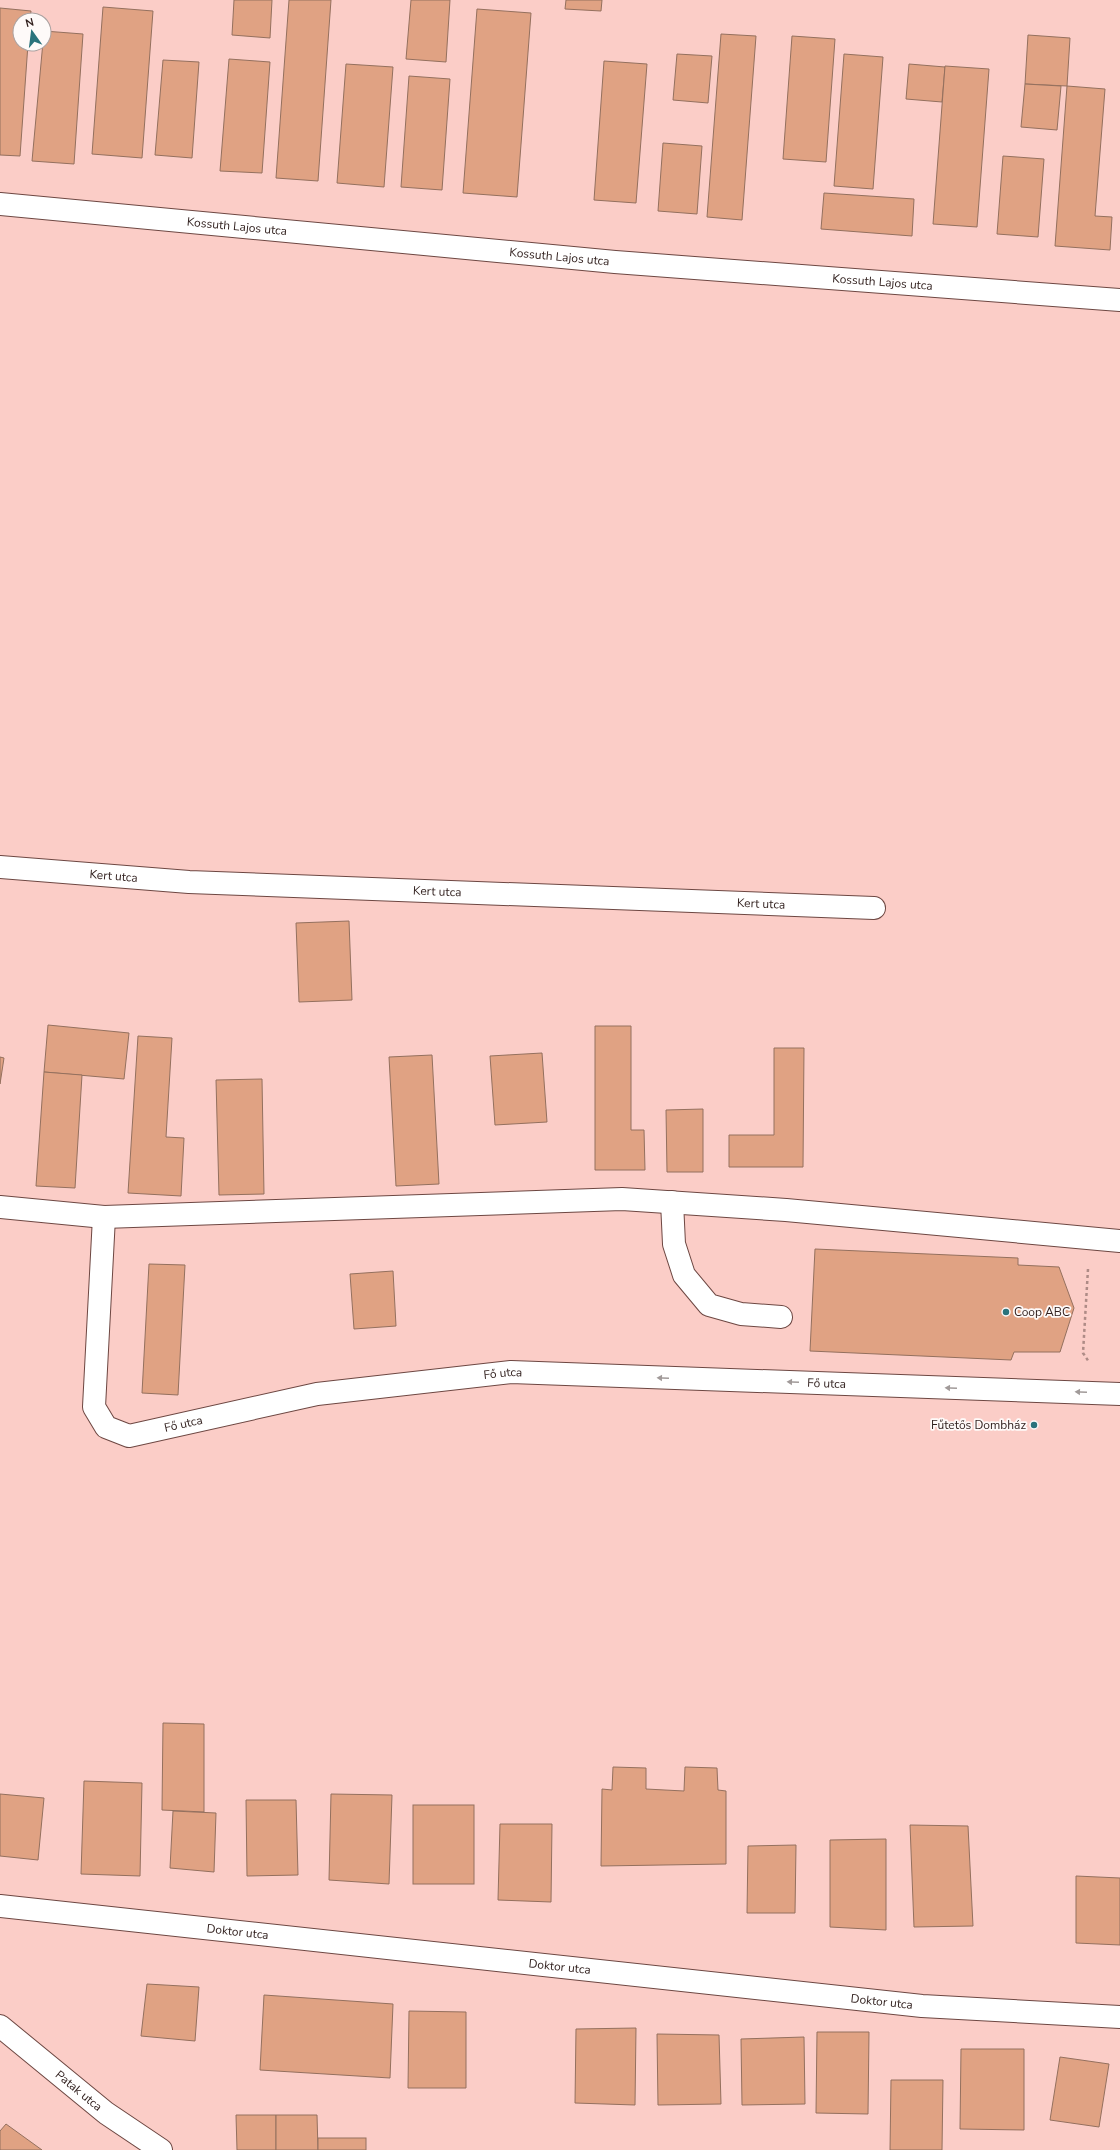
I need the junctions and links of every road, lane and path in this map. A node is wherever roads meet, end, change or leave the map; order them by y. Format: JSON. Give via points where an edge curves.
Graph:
{"nodes":[{"id":1,"x":0,"y":204,"type":"edge"},
{"id":2,"x":1120,"y":300,"type":"edge"},
{"id":3,"x":0,"y":867,"type":"edge"},
{"id":4,"x":874,"y":908,"type":"dead end"},
{"id":5,"x":672,"y":1202,"type":"junction"},
{"id":6,"x":0,"y":1207,"type":"edge"},
{"id":7,"x":104,"y":1217,"type":"junction"},
{"id":8,"x":1090,"y":1239,"type":"junction"},
{"id":9,"x":1120,"y":1241,"type":"edge"},
{"id":10,"x":781,"y":1317,"type":"dead end"},
{"id":11,"x":1088,"y":1392,"type":"junction"},
{"id":12,"x":1120,"y":1394,"type":"edge"},
{"id":13,"x":0,"y":1906,"type":"edge"},
{"id":14,"x":1120,"y":2017,"type":"edge"},
{"id":15,"x":0,"y":2026,"type":"edge"},
{"id":16,"x":161,"y":2150,"type":"edge"}],
"edges":[{"from":1,"to":2,"type":"street","name":"Kossuth Lajos utca","via":[[615,262]]},
{"from":3,"to":4,"type":"street","name":"Kert utca","via":[[189,882]]},
{"from":5,"to":7,"type":"street","via":[[622,1199]]},
{"from":5,"to":8,"type":"street","via":[[786,1210]]},
{"from":5,"to":10,"type":"street","via":[[674,1244],[684,1275],[709,1305],[741,1314]]},
{"from":6,"to":7,"type":"street"},
{"from":11,"to":7,"type":"street","name":"Fő utca","one_way":true,"via":[[511,1372],[317,1394],[130,1436],[106,1427],[94,1407]]},
{"from":8,"to":9,"type":"street"},
{"from":8,"to":11,"type":"path","via":[[1083,1352],[1091,1365]]},
{"from":11,"to":12,"type":"street","name":"Fő utca"},
{"from":13,"to":14,"type":"street","name":"Doktor utca","via":[[922,2006]]},
{"from":15,"to":16,"type":"street","name":"Patak utca","via":[[106,2113]]}]}
